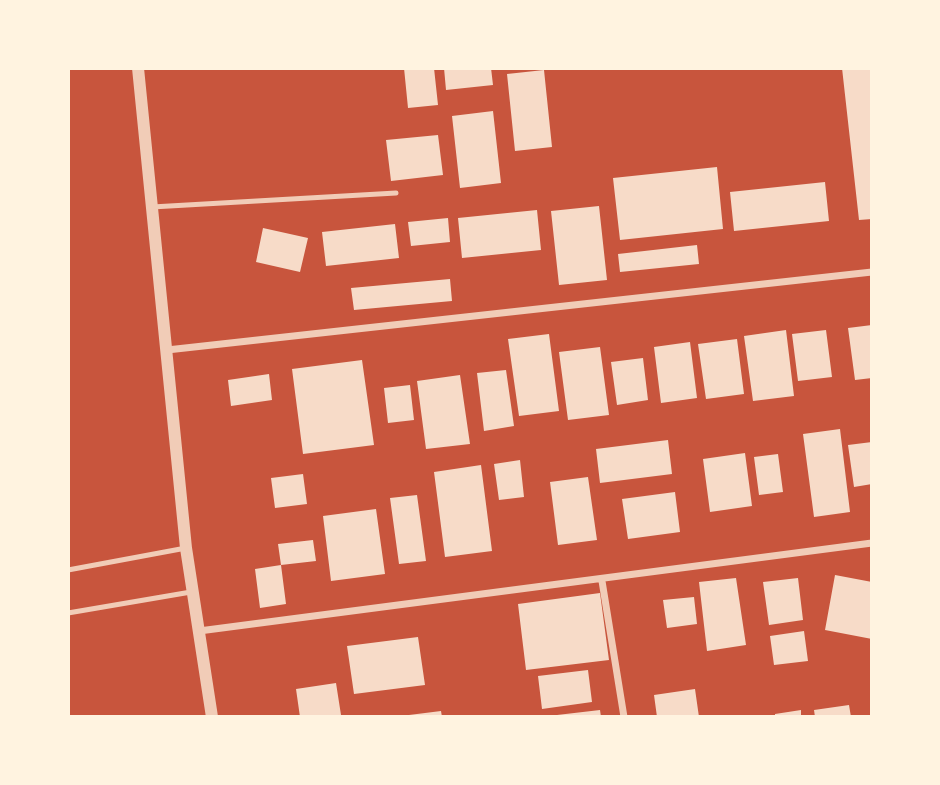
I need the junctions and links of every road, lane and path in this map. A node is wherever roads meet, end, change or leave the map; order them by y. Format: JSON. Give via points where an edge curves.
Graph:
{"nodes":[{"id":1,"x":138,"y":68,"type":"edge"},
{"id":2,"x":396,"y":192,"type":"dead end"},
{"id":3,"x":152,"y":207,"type":"junction"},
{"id":4,"x":872,"y":272,"type":"edge"},
{"id":5,"x":167,"y":350,"type":"junction"},
{"id":6,"x":872,"y":543,"type":"edge"},
{"id":7,"x":186,"y":548,"type":"junction"},
{"id":8,"x":68,"y":570,"type":"edge"},
{"id":9,"x":602,"y":581,"type":"junction"},
{"id":10,"x":191,"y":593,"type":"junction"},
{"id":11,"x":68,"y":613,"type":"edge"},
{"id":12,"x":199,"y":631,"type":"junction"},
{"id":13,"x":212,"y":717,"type":"edge"},
{"id":14,"x":624,"y":717,"type":"edge"}],
"edges":[{"from":1,"to":3,"type":"street"},
{"from":2,"to":3,"type":"lane"},
{"from":3,"to":5,"type":"street"},
{"from":4,"to":5,"type":"street"},
{"from":5,"to":7,"type":"street"},
{"from":6,"to":9,"type":"street"},
{"from":7,"to":8,"type":"lane"},
{"from":7,"to":10,"type":"street"},
{"from":9,"to":12,"type":"street"},
{"from":9,"to":14,"type":"street"},
{"from":10,"to":11,"type":"lane"},
{"from":10,"to":12,"type":"street"},
{"from":12,"to":13,"type":"street"}]}
